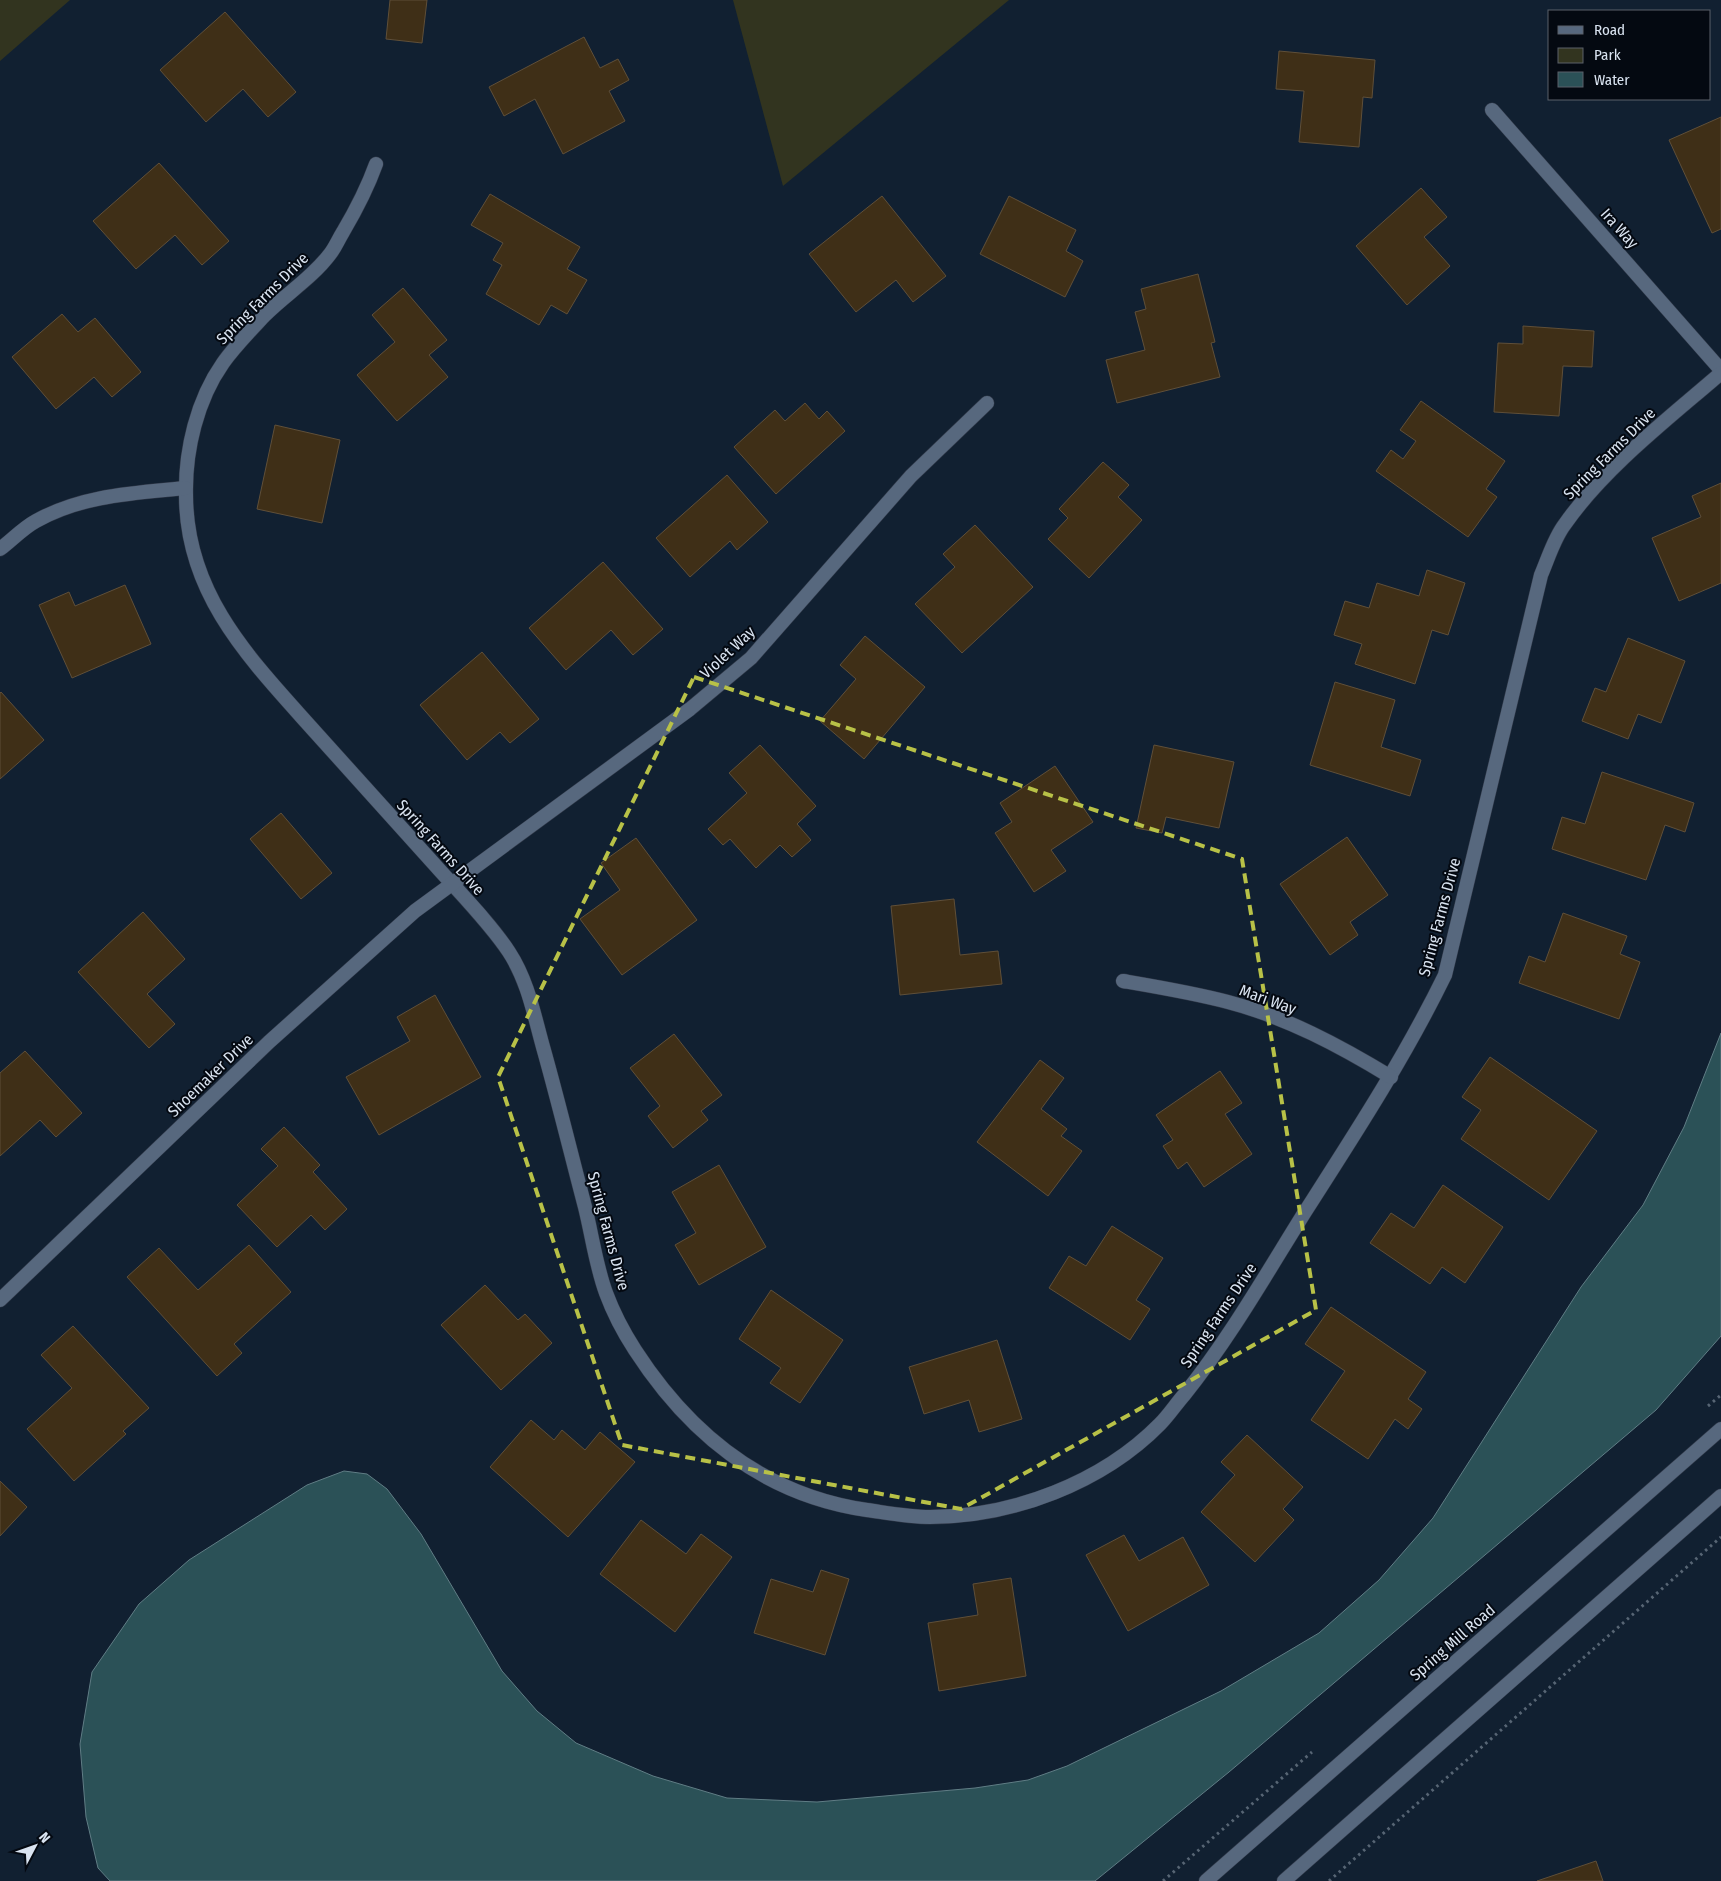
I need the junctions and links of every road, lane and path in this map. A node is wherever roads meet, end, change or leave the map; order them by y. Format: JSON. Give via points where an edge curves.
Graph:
{"nodes":[{"id":1,"x":1492,"y":110,"type":"dead end"},
{"id":2,"x":376,"y":164,"type":"dead end"},
{"id":3,"x":1721,"y":370,"type":"edge"},
{"id":4,"x":1721,"y":374,"type":"edge"},
{"id":5,"x":988,"y":403,"type":"dead end"},
{"id":6,"x":185,"y":488,"type":"junction"},
{"id":7,"x":0,"y":549,"type":"edge"},
{"id":8,"x":452,"y":884,"type":"junction"},
{"id":9,"x":1123,"y":981,"type":"dead end"},
{"id":10,"x":1391,"y":1077,"type":"junction"},
{"id":11,"x":0,"y":1300,"type":"edge"},
{"id":12,"x":1721,"y":1429,"type":"edge"},
{"id":13,"x":1721,"y":1496,"type":"edge"},
{"id":14,"x":1721,"y":1537,"type":"edge"},
{"id":15,"x":1206,"y":1881,"type":"edge"},
{"id":16,"x":1284,"y":1881,"type":"edge"},
{"id":17,"x":1329,"y":1881,"type":"edge"}],
"edges":[{"from":1,"to":3,"type":"street","name":"Ira Way"},
{"from":2,"to":6,"type":"street","name":"Spring Farms Drive","via":[[364,195],[329,255],[266,314],[222,365],[192,430]]},
{"from":4,"to":10,"type":"street","name":"Spring Farms Drive","via":[[1594,488],[1564,525],[1541,575],[1445,975]]},
{"from":5,"to":8,"type":"street","name":"Violet Way","via":[[911,476],[752,658],[690,709]]},
{"from":6,"to":7,"type":"street","via":[[104,497],[59,510],[35,521]]},
{"from":6,"to":8,"type":"street","name":"Spring Farms Drive","via":[[187,526],[196,562],[208,593],[228,629],[261,671]]},
{"from":8,"to":10,"type":"street","name":"Spring Farms Drive","via":[[506,948],[522,974],[607,1294],[632,1345],[665,1392],[705,1435],[754,1471],[792,1490],[842,1507],[930,1517],[1012,1507],[1080,1481],[1126,1452],[1161,1424],[1213,1358]]},
{"from":8,"to":11,"type":"street","name":"Shoemaker Drive","via":[[414,912],[269,1042]]},
{"from":9,"to":10,"type":"street","name":"Mari Way","via":[[1229,1002],[1271,1016],[1342,1048]]},
{"from":12,"to":15,"type":"street","name":"Spring Mill Road"},
{"from":13,"to":16,"type":"street"},
{"from":14,"to":17,"type":"path"}]}
